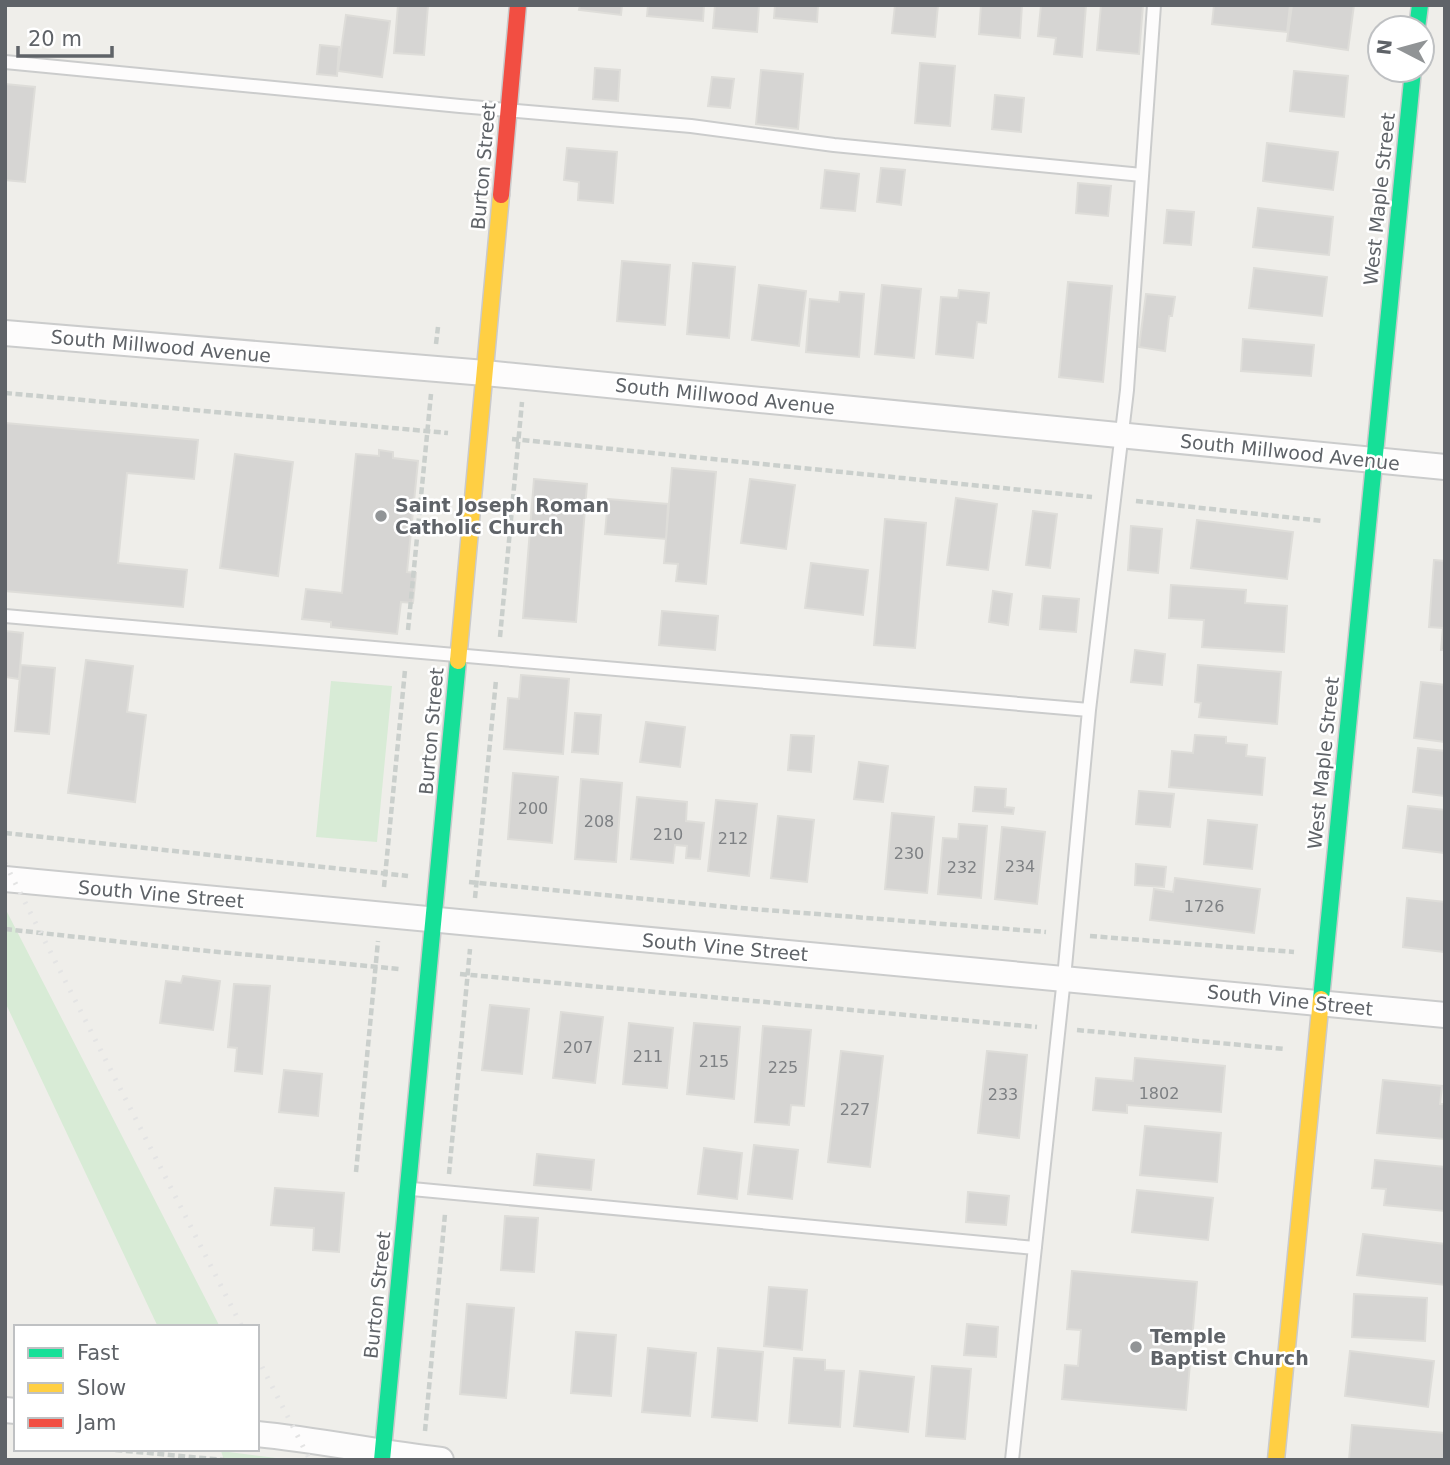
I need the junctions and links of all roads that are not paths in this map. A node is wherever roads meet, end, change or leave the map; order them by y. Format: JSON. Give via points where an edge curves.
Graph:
{"nodes":[{"id":1,"x":518,"y":5,"type":"edge"},
{"id":2,"x":1154,"y":5,"type":"edge"},
{"id":3,"x":5,"y":62,"type":"edge"},
{"id":4,"x":1412,"y":84,"type":"edge"},
{"id":5,"x":509,"y":110,"type":"junction"},
{"id":6,"x":1142,"y":175,"type":"junction"},
{"id":7,"x":5,"y":333,"type":"edge"},
{"id":8,"x":485,"y":373,"type":"junction"},
{"id":9,"x":1121,"y":435,"type":"junction"},
{"id":10,"x":1374,"y":460,"type":"junction"},
{"id":11,"x":1445,"y":467,"type":"edge"},
{"id":12,"x":5,"y":616,"type":"edge"},
{"id":13,"x":460,"y":654,"type":"junction"},
{"id":14,"x":1089,"y":710,"type":"junction"},
{"id":15,"x":5,"y":879,"type":"edge"},
{"id":16,"x":435,"y":920,"type":"junction"},
{"id":17,"x":1064,"y":978,"type":"junction"},
{"id":18,"x":1320,"y":1003,"type":"junction"},
{"id":19,"x":1445,"y":1015,"type":"edge"},
{"id":20,"x":409,"y":1188,"type":"junction"},
{"id":21,"x":1035,"y":1248,"type":"junction"},
{"id":22,"x":259,"y":1434,"type":"edge"},
{"id":23,"x":382,"y":1456,"type":"edge"},
{"id":24,"x":441,"y":1460,"type":"edge"},
{"id":25,"x":1012,"y":1460,"type":"edge"},
{"id":26,"x":1276,"y":1460,"type":"edge"}],
"edges":[{"from":1,"to":5,"type":"street","name":"Burton Street"},
{"from":2,"to":6,"type":"lane"},
{"from":3,"to":5,"type":"lane"},
{"from":4,"to":10,"type":"street","name":"West Maple Street"},
{"from":5,"to":6,"type":"lane"},
{"from":5,"to":8,"type":"street","name":"Burton Street"},
{"from":6,"to":9,"type":"lane"},
{"from":7,"to":8,"type":"street","name":"South Millwood Avenue"},
{"from":8,"to":9,"type":"street","name":"South Millwood Avenue"},
{"from":8,"to":13,"type":"street","name":"Burton Street"},
{"from":9,"to":10,"type":"street","name":"South Millwood Avenue"},
{"from":9,"to":14,"type":"lane"},
{"from":10,"to":11,"type":"street","name":"South Millwood Avenue"},
{"from":10,"to":18,"type":"street","name":"West Maple Street"},
{"from":12,"to":13,"type":"lane"},
{"from":13,"to":14,"type":"lane"},
{"from":13,"to":16,"type":"street","name":"Burton Street"},
{"from":14,"to":17,"type":"lane"},
{"from":15,"to":16,"type":"street","name":"South Vine Street"},
{"from":16,"to":17,"type":"street","name":"South Vine Street"},
{"from":16,"to":20,"type":"street","name":"Burton Street"},
{"from":17,"to":18,"type":"street","name":"South Vine Street"},
{"from":17,"to":21,"type":"lane"},
{"from":18,"to":19,"type":"street","name":"South Vine Street"},
{"from":18,"to":26,"type":"street","name":"West Maple Street"},
{"from":20,"to":21,"type":"lane"},
{"from":20,"to":23,"type":"street","name":"Burton Street"},
{"from":21,"to":25,"type":"lane"},
{"from":22,"to":23,"type":"street"},
{"from":23,"to":24,"type":"street"}]}
